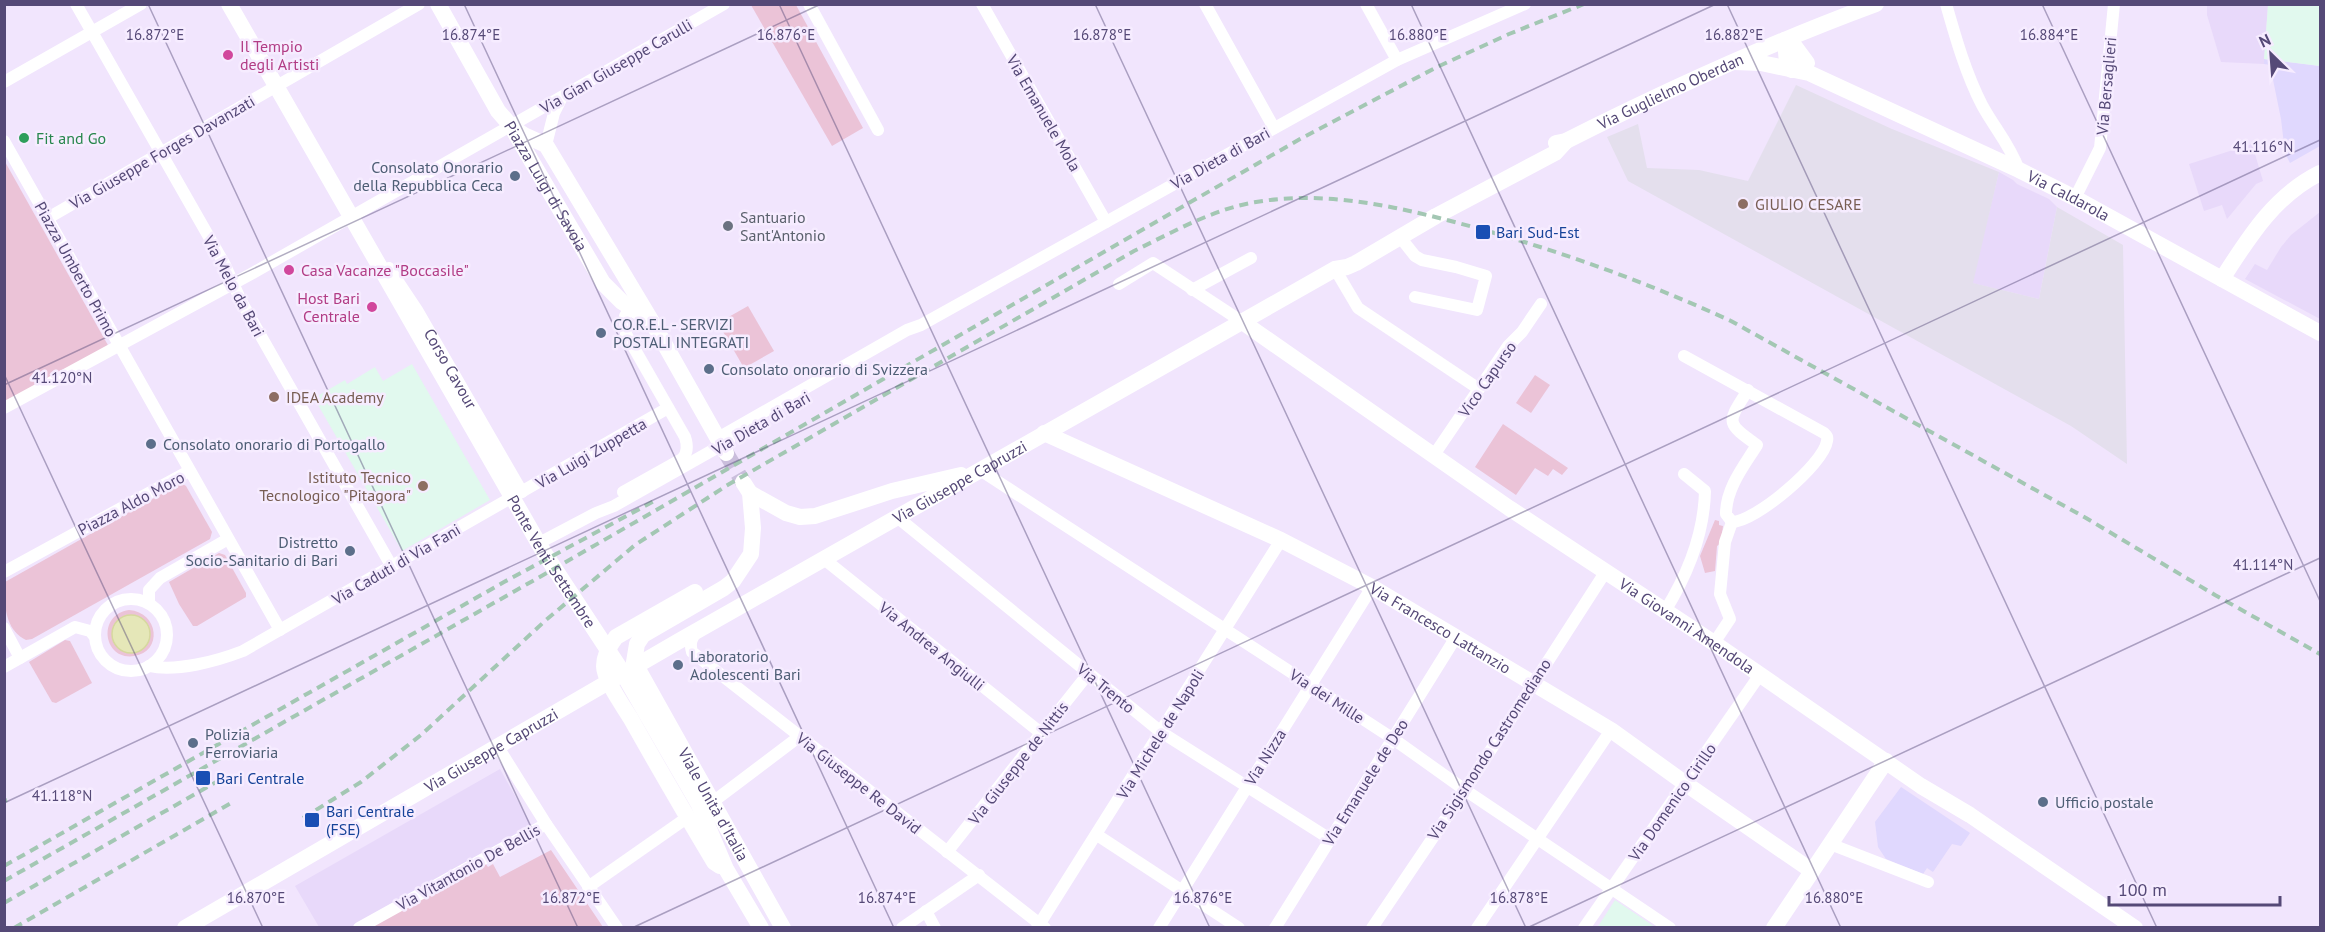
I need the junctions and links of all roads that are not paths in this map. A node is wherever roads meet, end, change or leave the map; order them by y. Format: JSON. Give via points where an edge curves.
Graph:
{"nodes":[{"id":1,"x":76,"y":4,"type":"edge"},
{"id":2,"x":141,"y":4,"type":"edge"},
{"id":3,"x":229,"y":4,"type":"edge"},
{"id":4,"x":419,"y":4,"type":"edge"},
{"id":5,"x":438,"y":4,"type":"edge"},
{"id":6,"x":724,"y":4,"type":"edge"},
{"id":7,"x":809,"y":4,"type":"edge"},
{"id":8,"x":982,"y":4,"type":"edge"},
{"id":9,"x":1205,"y":4,"type":"edge"},
{"id":10,"x":1366,"y":4,"type":"edge"},
{"id":11,"x":1525,"y":4,"type":"edge"},
{"id":12,"x":1876,"y":4,"type":"edge"},
{"id":13,"x":1946,"y":4,"type":"edge"},
{"id":14,"x":2114,"y":4,"type":"edge"},
{"id":15,"x":1829,"y":21,"type":"junction"},
{"id":16,"x":92,"y":32,"type":"junction"},
{"id":17,"x":1785,"y":40,"type":"junction"},
{"id":18,"x":1397,"y":60,"type":"junction"},
{"id":19,"x":1734,"y":62,"type":"junction"},
{"id":20,"x":1803,"y":69,"type":"junction"},
{"id":21,"x":4,"y":82,"type":"edge"},
{"id":22,"x":276,"y":86,"type":"junction"},
{"id":23,"x":562,"y":98,"type":"junction"},
{"id":24,"x":511,"y":126,"type":"junction"},
{"id":25,"x":1274,"y":128,"type":"junction"},
{"id":26,"x":878,"y":130,"type":"dead end"},
{"id":27,"x":4,"y":141,"type":"edge"},
{"id":28,"x":1566,"y":141,"type":"junction"},
{"id":29,"x":546,"y":146,"type":"junction"},
{"id":30,"x":161,"y":153,"type":"junction"},
{"id":31,"x":2019,"y":170,"type":"junction"},
{"id":32,"x":2320,"y":173,"type":"edge"},
{"id":33,"x":2075,"y":198,"type":"junction"},
{"id":34,"x":351,"y":217,"type":"junction"},
{"id":35,"x":48,"y":218,"type":"junction"},
{"id":36,"x":1106,"y":222,"type":"junction"},
{"id":37,"x":1400,"y":237,"type":"junction"},
{"id":38,"x":370,"y":252,"type":"junction"},
{"id":39,"x":1251,"y":258,"type":"dead end"},
{"id":40,"x":1335,"y":269,"type":"junction"},
{"id":41,"x":622,"y":272,"type":"junction"},
{"id":42,"x":2222,"y":279,"type":"junction"},
{"id":43,"x":233,"y":283,"type":"junction"},
{"id":44,"x":603,"y":283,"type":"junction"},
{"id":45,"x":1119,"y":284,"type":"dead end"},
{"id":46,"x":1192,"y":290,"type":"junction"},
{"id":47,"x":1415,"y":297,"type":"dead end"},
{"id":48,"x":633,"y":302,"type":"junction"},
{"id":49,"x":1541,"y":304,"type":"dead end"},
{"id":50,"x":407,"y":316,"type":"joint"},
{"id":51,"x":1240,"y":321,"type":"junction"},
{"id":52,"x":921,"y":325,"type":"junction"},
{"id":53,"x":2320,"y":333,"type":"edge"},
{"id":54,"x":119,"y":345,"type":"junction"},
{"id":55,"x":1684,"y":356,"type":"dead end"},
{"id":56,"x":1479,"y":389,"type":"junction"},
{"id":57,"x":1748,"y":390,"type":"junction"},
{"id":58,"x":4,"y":408,"type":"edge"},
{"id":59,"x":668,"y":408,"type":"junction"},
{"id":60,"x":1044,"y":434,"type":"junction"},
{"id":61,"x":718,"y":438,"type":"junction"},
{"id":62,"x":726,"y":453,"type":"tunnel mouth"},
{"id":63,"x":1434,"y":455,"type":"junction"},
{"id":64,"x":980,"y":470,"type":"junction"},
{"id":65,"x":189,"y":471,"type":"junction"},
{"id":66,"x":1684,"y":474,"type":"dead end"},
{"id":67,"x":517,"y":495,"type":"junction"},
{"id":68,"x":596,"y":513,"type":"junction"},
{"id":69,"x":897,"y":517,"type":"junction"},
{"id":70,"x":1732,"y":522,"type":"junction"},
{"id":71,"x":228,"y":539,"type":"junction"},
{"id":72,"x":1281,"y":540,"type":"junction"},
{"id":73,"x":824,"y":559,"type":"junction"},
{"id":74,"x":392,"y":567,"type":"junction"},
{"id":75,"x":1606,"y":571,"type":"junction"},
{"id":76,"x":4,"y":572,"type":"edge"},
{"id":77,"x":737,"y":573,"type":"junction"},
{"id":78,"x":1372,"y":587,"type":"junction"},
{"id":79,"x":149,"y":603,"type":"junction"},
{"id":80,"x":1665,"y":611,"type":"junction"},
{"id":81,"x":4,"y":628,"type":"edge"},
{"id":82,"x":1225,"y":629,"type":"junction"},
{"id":83,"x":280,"y":630,"type":"junction"},
{"id":84,"x":698,"y":630,"type":"junction"},
{"id":85,"x":94,"y":637,"type":"junction"},
{"id":86,"x":1456,"y":637,"type":"junction"},
{"id":87,"x":1714,"y":643,"type":"junction"},
{"id":88,"x":20,"y":658,"type":"junction"},
{"id":89,"x":150,"y":666,"type":"junction"},
{"id":90,"x":4,"y":667,"type":"edge"},
{"id":91,"x":638,"y":670,"type":"junction"},
{"id":92,"x":1088,"y":674,"type":"junction"},
{"id":93,"x":1759,"y":676,"type":"junction"},
{"id":94,"x":610,"y":682,"type":"junction"},
{"id":95,"x":1535,"y":683,"type":"junction"},
{"id":96,"x":1311,"y":684,"type":"junction"},
{"id":97,"x":1611,"y":730,"type":"junction"},
{"id":98,"x":1161,"y":732,"type":"junction"},
{"id":99,"x":1041,"y":733,"type":"junction"},
{"id":100,"x":800,"y":736,"type":"junction"},
{"id":101,"x":1392,"y":738,"type":"junction"},
{"id":102,"x":498,"y":747,"type":"junction"},
{"id":103,"x":1886,"y":761,"type":"junction"},
{"id":104,"x":1686,"y":784,"type":"junction"},
{"id":105,"x":1246,"y":786,"type":"junction"},
{"id":106,"x":1465,"y":790,"type":"junction"},
{"id":107,"x":706,"y":802,"type":"junction"},
{"id":108,"x":687,"y":817,"type":"junction"},
{"id":109,"x":546,"y":824,"type":"junction"},
{"id":110,"x":1097,"y":835,"type":"junction"},
{"id":111,"x":1539,"y":838,"type":"junction"},
{"id":112,"x":1330,"y":839,"type":"junction"},
{"id":113,"x":1830,"y":844,"type":"junction"},
{"id":114,"x":947,"y":852,"type":"junction"},
{"id":115,"x":726,"y":869,"type":"junction"},
{"id":116,"x":1812,"y":871,"type":"junction"},
{"id":117,"x":979,"y":875,"type":"junction"},
{"id":118,"x":1928,"y":882,"type":"dead end"},
{"id":119,"x":588,"y":887,"type":"junction"},
{"id":120,"x":1612,"y":888,"type":"junction"},
{"id":121,"x":1182,"y":890,"type":"junction"},
{"id":122,"x":926,"y":911,"type":"junction"},
{"id":123,"x":1041,"y":926,"type":"edge"},
{"id":124,"x":2128,"y":926,"type":"edge"},
{"id":125,"x":185,"y":927,"type":"edge"},
{"id":126,"x":359,"y":927,"type":"edge"},
{"id":127,"x":616,"y":927,"type":"edge"},
{"id":128,"x":761,"y":927,"type":"edge"},
{"id":129,"x":783,"y":927,"type":"edge"},
{"id":130,"x":902,"y":927,"type":"edge"},
{"id":131,"x":935,"y":927,"type":"edge"},
{"id":132,"x":1159,"y":927,"type":"edge"},
{"id":133,"x":1239,"y":927,"type":"edge"},
{"id":134,"x":1275,"y":927,"type":"edge"},
{"id":135,"x":1372,"y":927,"type":"edge"},
{"id":136,"x":1478,"y":927,"type":"edge"},
{"id":137,"x":1584,"y":927,"type":"edge"},
{"id":138,"x":1671,"y":927,"type":"edge"},
{"id":139,"x":1774,"y":927,"type":"edge"}],
"edges":[{"from":1,"to":16,"type":"street","name":"Via Melo da Bari"},
{"from":2,"to":16,"type":"street"},
{"from":3,"to":22,"type":"main road","name":"Corso Cavour"},
{"from":4,"to":22,"type":"street","name":"Via Giuseppe Forges Davanzati"},
{"from":5,"to":24,"type":"main road","via":[[498,111]]},
{"from":6,"to":23,"type":"street","name":"Via Gian Giuseppe Carulli"},
{"from":7,"to":26,"type":"street"},
{"from":8,"to":36,"type":"street","name":"Via Emanuele Mola"},
{"from":9,"to":25,"type":"street"},
{"from":10,"to":18,"type":"street"},
{"from":11,"to":18,"type":"street","name":"Via Dieta di Bari"},
{"from":12,"to":15,"type":"main road","name":"Via Guglielmo Oberdan"},
{"from":13,"to":31,"type":"street","via":[[1973,86],[2012,149]]},
{"from":14,"to":33,"type":"street","name":"Via Bersaglieri","via":[[2100,148]]},
{"from":15,"to":17,"type":"main road","name":"Via Guglielmo Oberdan"},
{"from":15,"to":20,"type":"main road","via":[[1810,45]]},
{"from":16,"to":21,"type":"street"},
{"from":16,"to":30,"type":"street","name":"Via Melo da Bari"},
{"from":17,"to":19,"type":"main road","name":"Via Guglielmo Oberdan"},
{"from":17,"to":20,"type":"main road","via":[[1803,54]]},
{"from":18,"to":25,"type":"street","name":"Via Dieta di Bari"},
{"from":19,"to":20,"type":"main road"},
{"from":19,"to":28,"type":"main road","name":"Via Guglielmo Oberdan"},
{"from":20,"to":31,"type":"main road","name":"Via Caldarola"},
{"from":22,"to":30,"type":"street","name":"Via Giuseppe Forges Davanzati"},
{"from":22,"to":34,"type":"main road","name":"Corso Cavour"},
{"from":23,"to":24,"type":"street","name":"Via Gian Giuseppe Carulli"},
{"from":23,"to":29,"type":"street"},
{"from":24,"to":29,"type":"main road","name":"Piazza Luigi di Savoia"},
{"from":24,"to":34,"type":"street","name":"Via Gian Giuseppe Carulli"},
{"from":24,"to":44,"type":"main road","name":"Piazza Luigi di Savoia"},
{"from":25,"to":36,"type":"street","name":"Via Dieta di Bari"},
{"from":27,"to":35,"type":"street","name":"Piazza Umberto Primo"},
{"from":28,"to":37,"type":"main road","name":"Via Guglielmo Oberdan","via":[[1555,153]]},
{"from":28,"to":40,"type":"main road","name":"Via Guglielmo Oberdan","via":[[1550,145],[1475,183],[1351,253]]},
{"from":29,"to":41,"type":"main road","name":"Piazza Luigi di Savoia"},
{"from":30,"to":35,"type":"street","name":"Via Giuseppe Forges Davanzati"},
{"from":30,"to":43,"type":"street","name":"Via Melo da Bari"},
{"from":31,"to":33,"type":"main road","name":"Via Caldarola"},
{"from":32,"to":42,"type":"main road","via":[[2294,188],[2266,213]]},
{"from":33,"to":42,"type":"main road","name":"Via Caldarola"},
{"from":34,"to":38,"type":"main road","name":"Corso Cavour"},
{"from":34,"to":43,"type":"street","name":"Via Gian Giuseppe Carulli"},
{"from":35,"to":54,"type":"street","name":"Piazza Umberto Primo"},
{"from":36,"to":52,"type":"street","name":"Via Dieta di Bari"},
{"from":37,"to":40,"type":"main road","name":"Via Guglielmo Oberdan","via":[[1347,267]]},
{"from":37,"to":47,"type":"street","via":[[1422,260],[1486,276],[1477,310]]},
{"from":38,"to":50,"type":"main road","name":"Corso Cavour"},
{"from":38,"to":67,"type":"street","name":"Corso Cavour","via":[[386,264],[417,310]]},
{"from":39,"to":46,"type":"street"},
{"from":40,"to":51,"type":"main road","name":"Via Guglielmo Oberdan"},
{"from":40,"to":56,"type":"street","via":[[1358,308]]},
{"from":41,"to":44,"type":"street","via":[[621,284],[616,287]]},
{"from":41,"to":48,"type":"main road","name":"Piazza Luigi di Savoia"},
{"from":42,"to":53,"type":"main road","name":"Via Caldarola"},
{"from":43,"to":54,"type":"street","name":"Via Gian Giuseppe Carulli"},
{"from":43,"to":74,"type":"street","name":"Via Melo da Bari"},
{"from":44,"to":48,"type":"main road","name":"Piazza Luigi di Savoia","via":[[612,294]]},
{"from":45,"to":46,"type":"street","via":[[1153,263]]},
{"from":46,"to":51,"type":"street"},
{"from":48,"to":59,"type":"street","via":[[625,316],[626,334]]},
{"from":48,"to":61,"type":"main road","name":"Piazza Luigi di Savoia","via":[[651,320]]},
{"from":49,"to":56,"type":"street","name":"Vico Capurso"},
{"from":50,"to":107,"type":"main road","name":"Ponte Venti Settembre","via":[[543,551]]},
{"from":51,"to":60,"type":"main road","name":"Via Giuseppe Capruzzi"},
{"from":51,"to":63,"type":"main road","name":"Via Giovanni Amendola"},
{"from":52,"to":61,"type":"street","name":"Via Dieta di Bari"},
{"from":52,"to":68,"type":"street","name":"Via Dieta di Bari","via":[[895,345],[654,485]]},
{"from":54,"to":58,"type":"street","name":"Piazza Umberto Primo"},
{"from":54,"to":65,"type":"street"},
{"from":55,"to":57,"type":"street"},
{"from":56,"to":63,"type":"street","name":"Vico Capurso"},
{"from":57,"to":70,"type":"street","via":[[1731,417],[1735,429],[1757,445],[1735,479],[1728,499],[1726,514]]},
{"from":57,"to":70,"type":"street","via":[[1824,433],[1827,443],[1817,459],[1773,502],[1747,519]]},
{"from":59,"to":67,"type":"street","name":"Via Luigi Zuppetta"},
{"from":59,"to":68,"type":"street","name":"Via Dieta di Bari","via":[[685,437],[687,454],[610,500]]},
{"from":60,"to":64,"type":"main road","name":"Via Giuseppe Capruzzi"},
{"from":60,"to":72,"type":"main road","name":"Via Francesco Lattanzio"},
{"from":61,"to":62,"type":"main road","name":"Piazza Luigi di Savoia"},
{"from":63,"to":75,"type":"main road","name":"Via Giovanni Amendola"},
{"from":64,"to":69,"type":"main road","name":"Via Giuseppe Capruzzi"},
{"from":64,"to":77,"type":"main road","via":[[892,491],[815,516],[786,513],[747,488],[753,528],[751,554]]},
{"from":64,"to":82,"type":"street","name":"Via dei Mille"},
{"from":65,"to":71,"type":"street","name":"Piazza Aldo Moro"},
{"from":65,"to":76,"type":"street","name":"Piazza Aldo Moro"},
{"from":66,"to":80,"type":"street","via":[[1705,490],[1705,515],[1687,573]]},
{"from":67,"to":68,"type":"street","name":"Via Dieta di Bari","via":[[539,543]]},
{"from":67,"to":74,"type":"street","name":"Via Caduti di Via Fani"},
{"from":69,"to":73,"type":"main road","name":"Via Giuseppe Capruzzi"},
{"from":69,"to":92,"type":"street","name":"Via Trento"},
{"from":70,"to":87,"type":"street","via":[[1725,542],[1720,594],[1730,619]]},
{"from":71,"to":79,"type":"street","via":[[160,578],[150,590]]},
{"from":71,"to":83,"type":"street","name":"Piazza Aldo Moro"},
{"from":72,"to":78,"type":"main road","name":"Via Francesco Lattanzio"},
{"from":72,"to":82,"type":"street","name":"Via Michele de Napoli"},
{"from":73,"to":84,"type":"main road","name":"Via Giuseppe Capruzzi"},
{"from":73,"to":99,"type":"street","name":"Via Andrea Angiulli"},
{"from":74,"to":83,"type":"street","name":"Via Caduti di Via Fani"},
{"from":75,"to":80,"type":"main road","name":"Via Giovanni Amendola"},
{"from":75,"to":95,"type":"street","name":"Via Sigismondo Castromediano"},
{"from":77,"to":91,"type":"main road","via":[[724,588],[643,635],[637,644]]},
{"from":77,"to":94,"type":"main road","name":"Viale Unità d'Italia","via":[[726,575],[623,632],[610,646],[604,666]]},
{"from":78,"to":86,"type":"main road","name":"Via Francesco Lattanzio"},
{"from":78,"to":96,"type":"street","name":"Via Nizza"},
{"from":79,"to":85,"type":"street","via":[[130,598],[113,603],[97,621]]},
{"from":79,"to":89,"type":"street","via":[[163,616],[168,634],[163,653]]},
{"from":80,"to":87,"type":"main road","name":"Via Giovanni Amendola"},
{"from":81,"to":88,"type":"street"},
{"from":82,"to":96,"type":"street","name":"Via dei Mille"},
{"from":82,"to":98,"type":"street","name":"Via Michele de Napoli"},
{"from":83,"to":89,"type":"street","via":[[220,660],[159,669]]},
{"from":84,"to":91,"type":"main road","name":"Via Giuseppe Capruzzi"},
{"from":84,"to":100,"type":"street","name":"Via Giuseppe Re David","via":[[690,645],[692,652]]},
{"from":85,"to":88,"type":"street","via":[[90,631],[71,629]]},
{"from":85,"to":89,"type":"street","via":[[100,654],[117,669]]},
{"from":86,"to":95,"type":"main road","name":"Via Francesco Lattanzio"},
{"from":86,"to":101,"type":"street","name":"Via Emanuele de Deo"},
{"from":87,"to":93,"type":"main road","name":"Via Giovanni Amendola"},
{"from":88,"to":90,"type":"street"},
{"from":91,"to":94,"type":"main road","name":"Via Giuseppe Capruzzi"},
{"from":91,"to":107,"type":"main road","name":"Viale Unità d'Italia"},
{"from":92,"to":98,"type":"street","name":"Via Trento"},
{"from":92,"to":99,"type":"street","name":"Via Giuseppe de Nittis"},
{"from":93,"to":103,"type":"main road","name":"Via Giovanni Amendola"},
{"from":93,"to":104,"type":"street","name":"Via Domenico Cirillo"},
{"from":94,"to":102,"type":"main road","name":"Via Giuseppe Capruzzi"},
{"from":94,"to":108,"type":"main road","name":"Viale Unità d'Italia"},
{"from":95,"to":97,"type":"main road","name":"Via Francesco Lattanzio"},
{"from":95,"to":106,"type":"street","name":"Via Sigismondo Castromediano"},
{"from":96,"to":101,"type":"street","name":"Via dei Mille"},
{"from":96,"to":105,"type":"street","name":"Via Nizza"},
{"from":97,"to":104,"type":"main road","name":"Via Francesco Lattanzio"},
{"from":97,"to":111,"type":"street"},
{"from":98,"to":105,"type":"street","name":"Via Trento"},
{"from":98,"to":110,"type":"street","name":"Via Michele de Napoli"},
{"from":99,"to":114,"type":"street","name":"Via Giuseppe de Nittis"},
{"from":100,"to":107,"type":"street"},
{"from":100,"to":114,"type":"street","name":"Via Giuseppe Re David"},
{"from":101,"to":106,"type":"street","name":"Via dei Mille"},
{"from":101,"to":112,"type":"street","name":"Via Emanuele de Deo"},
{"from":102,"to":109,"type":"street"},
{"from":102,"to":125,"type":"main road","name":"Via Giuseppe Capruzzi"},
{"from":103,"to":113,"type":"main road"},
{"from":103,"to":124,"type":"main road","name":"Via Giovanni Amendola","via":[[1970,814]]},
{"from":104,"to":116,"type":"main road","name":"Via Francesco Lattanzio"},
{"from":104,"to":120,"type":"street","name":"Via Domenico Cirillo"},
{"from":105,"to":112,"type":"street","name":"Via Trento"},
{"from":105,"to":121,"type":"street","name":"Via Nizza"},
{"from":106,"to":111,"type":"street","name":"Via dei Mille"},
{"from":106,"to":135,"type":"street","name":"Via Sigismondo Castromediano"},
{"from":107,"to":115,"type":"main road","name":"Viale Unità d'Italia"},
{"from":107,"to":129,"type":"main road","name":"Viale Unità d'Italia"},
{"from":108,"to":115,"type":"main road","name":"Viale Unità d'Italia","via":[[714,862]]},
{"from":108,"to":119,"type":"street"},
{"from":109,"to":119,"type":"street"},
{"from":109,"to":126,"type":"street","name":"Via Vitantonio De Bellis"},
{"from":110,"to":121,"type":"street"},
{"from":110,"to":123,"type":"street","name":"Via Michele de Napoli"},
{"from":111,"to":120,"type":"street","name":"Via dei Mille"},
{"from":111,"to":136,"type":"street"},
{"from":112,"to":134,"type":"street","name":"Via Emanuele de Deo"},
{"from":113,"to":116,"type":"main road"},
{"from":113,"to":118,"type":"street"},
{"from":114,"to":117,"type":"street","name":"Via Giuseppe Re David"},
{"from":115,"to":128,"type":"main road","name":"Viale Unità d'Italia"},
{"from":116,"to":139,"type":"main road"},
{"from":117,"to":122,"type":"street"},
{"from":117,"to":123,"type":"street","name":"Via Giuseppe Re David"},
{"from":119,"to":127,"type":"street"},
{"from":120,"to":137,"type":"street","name":"Via Domenico Cirillo"},
{"from":120,"to":138,"type":"street","name":"Via dei Mille"},
{"from":121,"to":132,"type":"street","name":"Via Nizza"},
{"from":121,"to":133,"type":"street"},
{"from":122,"to":130,"type":"street"},
{"from":122,"to":131,"type":"street"}]}
